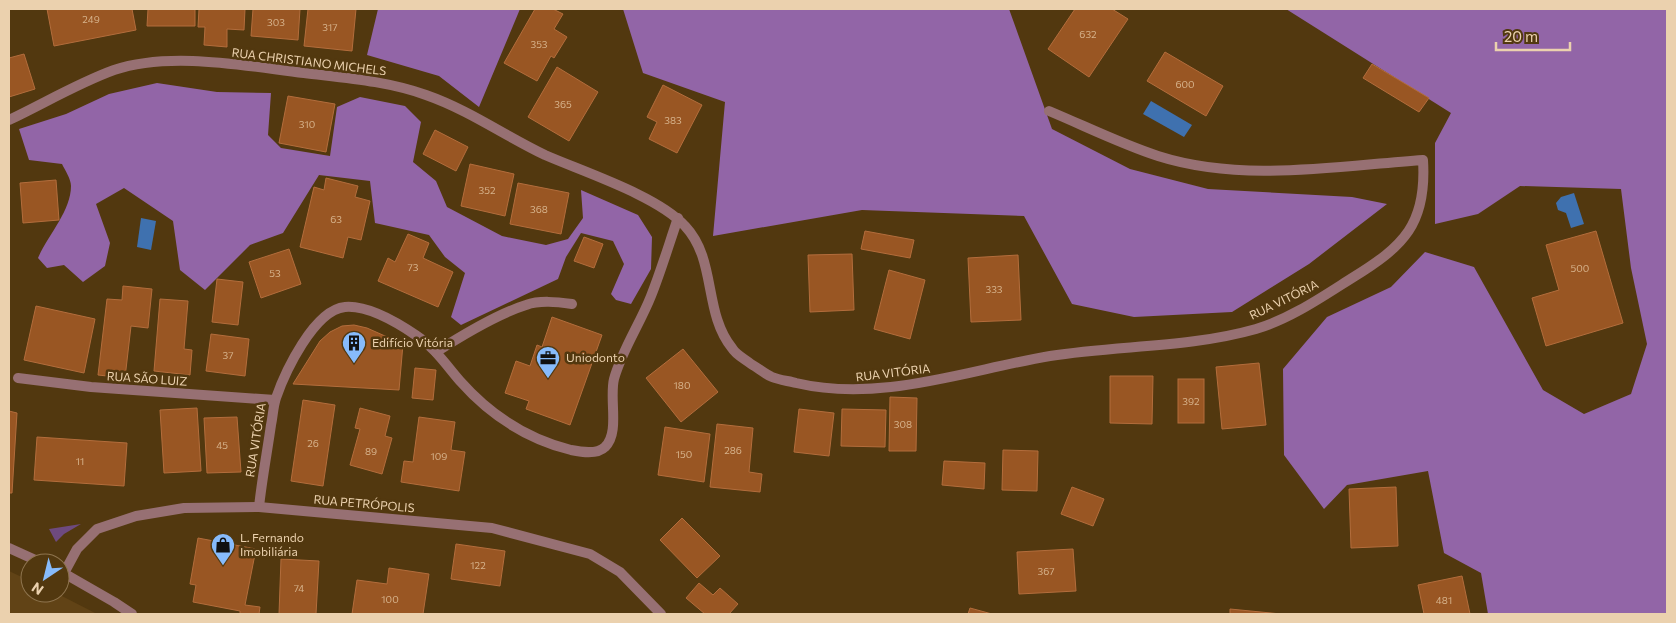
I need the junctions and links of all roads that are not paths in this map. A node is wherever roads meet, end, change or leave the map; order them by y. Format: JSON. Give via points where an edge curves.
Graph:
{"nodes":[{"id":1,"x":1049,"y":110,"type":"dead end"},
{"id":2,"x":9,"y":120,"type":"edge"},
{"id":3,"x":678,"y":218,"type":"junction"},
{"id":4,"x":572,"y":304,"type":"dead end"},
{"id":5,"x":436,"y":352,"type":"junction"},
{"id":6,"x":18,"y":378,"type":"dead end"},
{"id":7,"x":275,"y":400,"type":"junction"},
{"id":8,"x":259,"y":507,"type":"junction"},
{"id":9,"x":70,"y":560,"type":"edge"},
{"id":10,"x":70,"y":577,"type":"edge"},
{"id":11,"x":132,"y":614,"type":"edge"},
{"id":12,"x":661,"y":614,"type":"edge"}],
"edges":[{"from":1,"to":3,"type":"street","name":"RUA VITÓRIA","via":[[1158,156],[1205,167],[1292,171],[1423,160],[1422,204],[1403,238],[1381,260],[1310,304],[1260,328],[1202,341],[1054,356],[859,391],[816,388],[770,377],[733,351],[716,320],[703,254],[690,230]]},
{"from":2,"to":3,"type":"street","name":"RUA CHRISTIANO MICHELS","via":[[114,70],[148,62],[256,68],[385,83],[456,107],[534,150],[632,192]]},
{"from":3,"to":5,"type":"street","name":"RUA VITÓRIA","via":[[651,297],[617,370],[612,388],[614,426],[605,448],[597,452],[582,452],[536,439],[500,419],[482,405]]},
{"from":4,"to":5,"type":"street","via":[[552,301],[526,304],[462,335]]},
{"from":5,"to":7,"type":"street","name":"RUA VITÓRIA","via":[[418,336],[395,324],[364,309],[344,307],[327,314],[314,328],[289,367]]},
{"from":6,"to":7,"type":"street","name":"RUA SÃO LUIZ","via":[[91,387]]},
{"from":7,"to":8,"type":"street","name":"RUA VITÓRIA"},
{"from":8,"to":9,"type":"street","name":"RUA PETRÓPOLIS","via":[[184,508],[136,516],[97,529]]},
{"from":8,"to":12,"type":"street","name":"RUA PETRÓPOLIS","via":[[492,528],[590,554],[620,572]]},
{"from":10,"to":11,"type":"street"}]}
